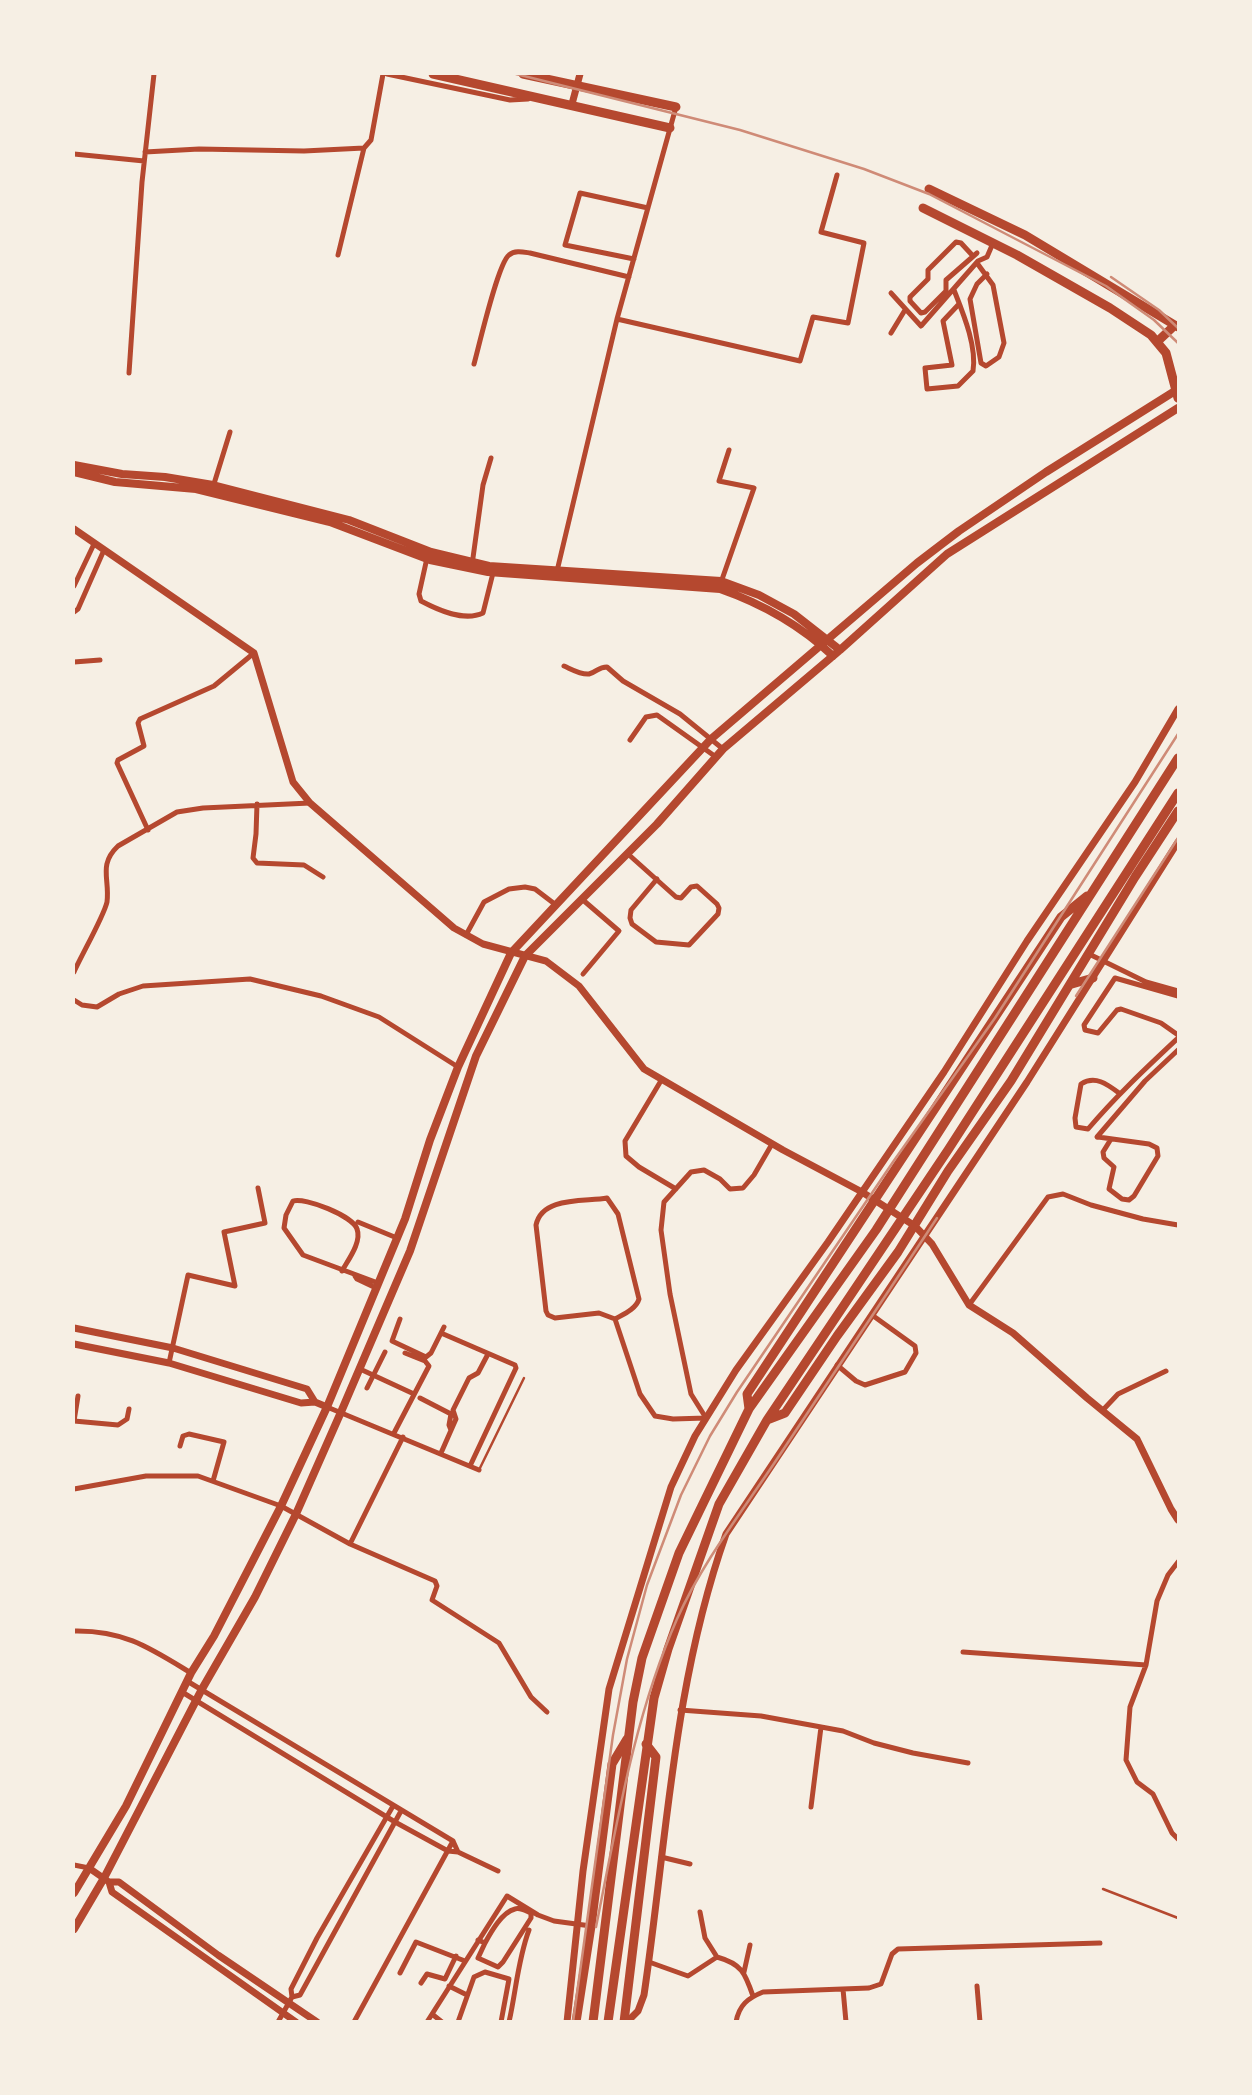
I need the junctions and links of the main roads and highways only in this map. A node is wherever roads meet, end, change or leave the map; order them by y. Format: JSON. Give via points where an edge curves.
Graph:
{"nodes":[{"id":1,"x":433,"y":74,"type":"edge"},
{"id":2,"x":523,"y":74,"type":"edge"},
{"id":3,"x":676,"y":107,"type":"road end"},
{"id":4,"x":670,"y":128,"type":"road end"},
{"id":5,"x":929,"y":189,"type":"dead end"},
{"id":6,"x":923,"y":208,"type":"dead end"},
{"id":7,"x":1177,"y":326,"type":"edge"},
{"id":8,"x":1158,"y":341,"type":"junction"},
{"id":9,"x":1177,"y":393,"type":"edge"},
{"id":10,"x":1178,"y":408,"type":"edge"},
{"id":11,"x":74,"y":465,"type":"edge"},
{"id":12,"x":74,"y":472,"type":"edge"},
{"id":13,"x":212,"y":489,"type":"junction"},
{"id":14,"x":472,"y":566,"type":"junction"},
{"id":15,"x":824,"y":642,"type":"junction"},
{"id":16,"x":836,"y":653,"type":"junction"},
{"id":17,"x":1178,"y":758,"type":"edge"},
{"id":18,"x":1178,"y":793,"type":"edge"},
{"id":19,"x":1178,"y":811,"type":"edge"},
{"id":20,"x":627,"y":830,"type":"junction"},
{"id":21,"x":639,"y":842,"type":"junction"},
{"id":22,"x":1094,"y":891,"type":"junction"},
{"id":23,"x":1105,"y":908,"type":"junction"},
{"id":24,"x":1089,"y":954,"type":"junction"},
{"id":25,"x":1093,"y":978,"type":"road end"},
{"id":26,"x":1072,"y":984,"type":"junction"},
{"id":27,"x":750,"y":1409,"type":"junction"},
{"id":28,"x":767,"y":1420,"type":"junction"},
{"id":29,"x":627,"y":1740,"type":"junction"},
{"id":30,"x":646,"y":1744,"type":"junction"},
{"id":31,"x":74,"y":1893,"type":"edge"},
{"id":32,"x":74,"y":1929,"type":"edge"},
{"id":33,"x":576,"y":2021,"type":"edge"},
{"id":34,"x":593,"y":2021,"type":"edge"},
{"id":35,"x":608,"y":2021,"type":"edge"},
{"id":36,"x":625,"y":2021,"type":"edge"}],
"edges":[{"from":1,"to":4,"type":"main road"},
{"from":2,"to":3,"type":"main road"},
{"from":5,"to":7,"type":"main road","via":[[1025,235]]},
{"from":6,"to":8,"type":"main road","via":[[1110,308]]},
{"from":7,"to":8,"type":"main road"},
{"from":8,"to":9,"type":"main road","via":[[1172,366]]},
{"from":9,"to":15,"type":"main road","via":[[958,531]]},
{"from":10,"to":16,"type":"main road","via":[[947,554]]},
{"from":11,"to":13,"type":"main road","via":[[164,477]]},
{"from":12,"to":13,"type":"main road","via":[[115,482]]},
{"from":13,"to":14,"type":"main road","via":[[330,522],[427,558]]},
{"from":13,"to":14,"type":"main road","via":[[349,520]]},
{"from":14,"to":15,"type":"main road","via":[[720,585],[794,614]]},
{"from":15,"to":16,"type":"main road"},
{"from":15,"to":20,"type":"main road","via":[[711,739]]},
{"from":16,"to":21,"type":"main road","via":[[723,749]]},
{"from":17,"to":22,"type":"main road"},
{"from":18,"to":23,"type":"main road"},
{"from":19,"to":24,"type":"main road"},
{"from":20,"to":21,"type":"main road"},
{"from":20,"to":31,"type":"main road","via":[[511,953],[458,1067],[397,1238],[281,1506],[126,1806]]},
{"from":21,"to":32,"type":"main road","via":[[525,956],[476,1056],[410,1251],[296,1514],[106,1880]]},
{"from":22,"to":27,"type":"main road","via":[[876,1230]]},
{"from":22,"to":27,"type":"main road","via":[[1061,917],[747,1394]]},
{"from":23,"to":24,"type":"main road"},
{"from":23,"to":28,"type":"main road"},
{"from":24,"to":26,"type":"main road"},
{"from":25,"to":26,"type":"main road"},
{"from":26,"to":28,"type":"main road","via":[[915,1226],[785,1413]]},
{"from":27,"to":29,"type":"main road","via":[[679,1553],[657,1612],[642,1658]]},
{"from":28,"to":30,"type":"main road","via":[[719,1504],[668,1649]]},
{"from":29,"to":33,"type":"main road","via":[[612,1764]]},
{"from":29,"to":34,"type":"main road"},
{"from":30,"to":35,"type":"main road"},
{"from":30,"to":36,"type":"main road","via":[[656,1757]]}]}
